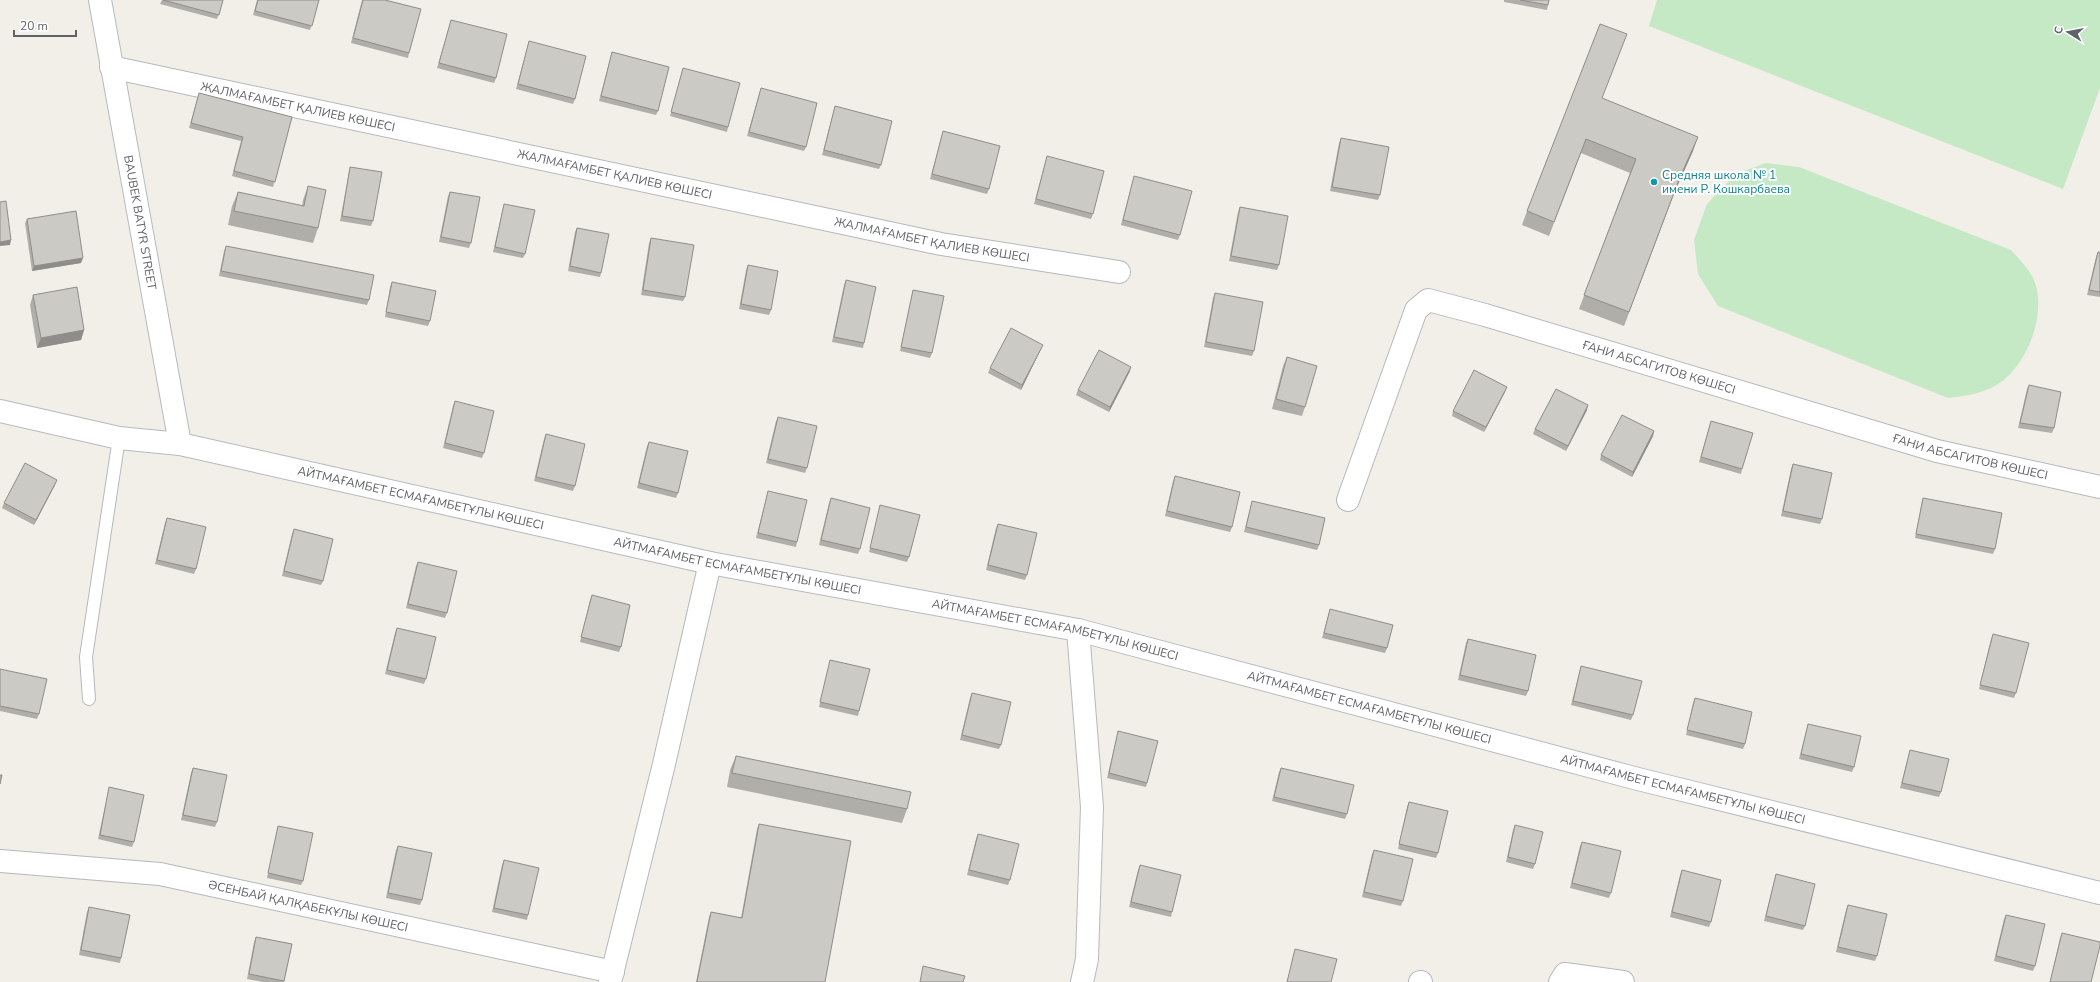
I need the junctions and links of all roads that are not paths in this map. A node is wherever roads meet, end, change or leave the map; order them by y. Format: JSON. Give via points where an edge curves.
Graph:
{"nodes":[{"id":1,"x":100,"y":0,"type":"edge"},
{"id":2,"x":111,"y":67,"type":"junction"},
{"id":3,"x":1119,"y":272,"type":"dead end"},
{"id":4,"x":0,"y":411,"type":"edge"},
{"id":5,"x":119,"y":438,"type":"junction"},
{"id":6,"x":180,"y":444,"type":"junction"},
{"id":7,"x":2100,"y":487,"type":"edge"},
{"id":8,"x":1348,"y":500,"type":"dead end"},
{"id":9,"x":710,"y":563,"type":"junction"},
{"id":10,"x":1078,"y":630,"type":"junction"},
{"id":11,"x":89,"y":699,"type":"dead end"},
{"id":12,"x":0,"y":861,"type":"edge"},
{"id":13,"x":2100,"y":893,"type":"edge"},
{"id":14,"x":612,"y":977,"type":"edge"},
{"id":15,"x":1082,"y":982,"type":"edge"},
{"id":16,"x":1560,"y":982,"type":"edge"},
{"id":17,"x":1623,"y":982,"type":"edge"}],
"edges":[{"from":1,"to":2,"type":"street","name":"BAUBEK BATYR STREET"},
{"from":2,"to":3,"type":"street","name":"ЖАЛМАҒАМБЕТ ҚАЛИЕВ КӨШЕСІ","via":[[942,244]]},
{"from":2,"to":6,"type":"street","name":"BAUBEK BATYR STREET"},
{"from":4,"to":5,"type":"street","name":"АЙТМАҒАМБЕТ ЕСМАҒАМБЕТҰЛЫ КӨШЕСІ"},
{"from":5,"to":6,"type":"street","name":"АЙТМАҒАМБЕТ ЕСМАҒАМБЕТҰЛЫ КӨШЕСІ"},
{"from":5,"to":11,"type":"lane","via":[[86,657]]},
{"from":6,"to":9,"type":"street","name":"АЙТМАҒАМБЕТ ЕСМАҒАМБЕТҰЛЫ КӨШЕСІ"},
{"from":7,"to":8,"type":"street","name":"ҒАНИ АБСАГИТОВ КӨШЕСІ","via":[[1937,451],[1428,300],[1416,310]]},
{"from":9,"to":10,"type":"street","name":"АЙТМАҒАМБЕТ ЕСМАҒАМБЕТҰЛЫ КӨШЕСІ"},
{"from":9,"to":14,"type":"street"},
{"from":10,"to":13,"type":"street","name":"АЙТМАҒАМБЕТ ЕСМАҒАМБЕТҰЛЫ КӨШЕСІ","via":[[1638,778]]},
{"from":10,"to":15,"type":"street","via":[[1092,807],[1087,959]]},
{"from":12,"to":14,"type":"street","name":"ӘСЕНБАЙ ҚАЛҚАБЕКҰЛЫ КӨШЕСІ","via":[[160,874]]},
{"from":16,"to":17,"type":"street","via":[[1565,974]]}]}
